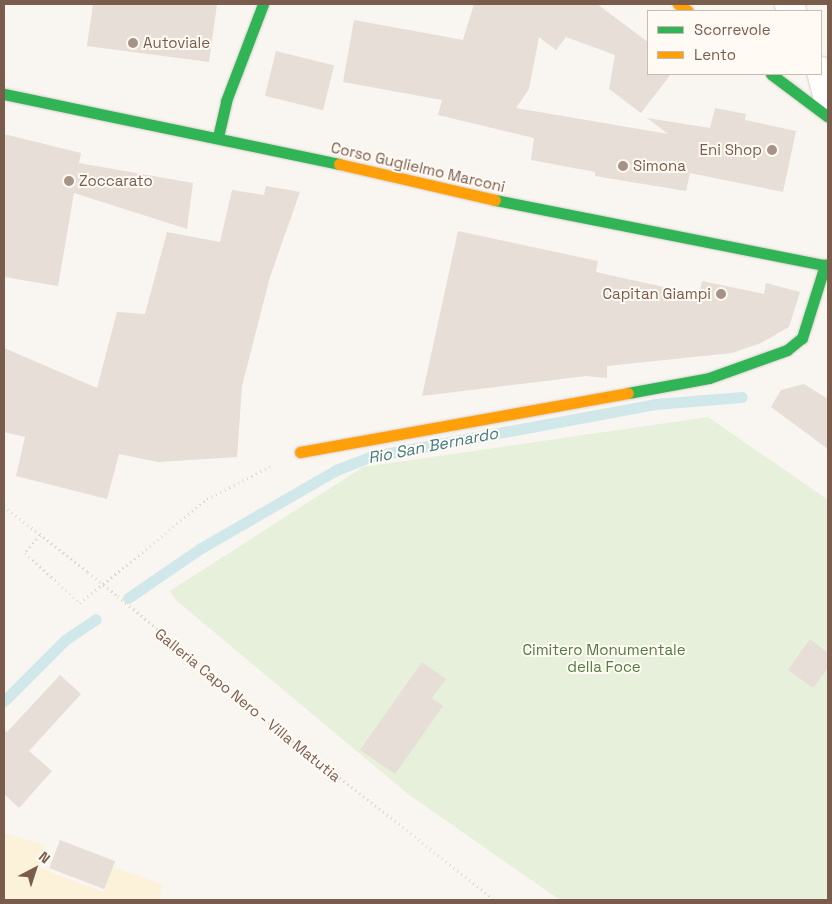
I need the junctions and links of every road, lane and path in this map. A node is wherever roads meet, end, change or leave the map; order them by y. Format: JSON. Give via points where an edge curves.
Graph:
{"nodes":[{"id":1,"x":263,"y":4,"type":"edge"},
{"id":2,"x":772,"y":75,"type":"edge"},
{"id":3,"x":822,"y":75,"type":"edge"},
{"id":4,"x":4,"y":94,"type":"edge"},
{"id":5,"x":828,"y":100,"type":"edge"},
{"id":6,"x":828,"y":117,"type":"edge"},
{"id":7,"x":218,"y":137,"type":"junction"},
{"id":8,"x":827,"y":266,"type":"edge"},
{"id":9,"x":300,"y":452,"type":"joint"},
{"id":10,"x":4,"y":506,"type":"edge"},
{"id":11,"x":40,"y":535,"type":"junction"},
{"id":12,"x":495,"y":900,"type":"edge"}],
"edges":[{"from":1,"to":7,"type":"main road","via":[[226,101]]},
{"from":2,"to":6,"type":"main road"},
{"from":3,"to":5,"type":"street"},
{"from":4,"to":7,"type":"main road","name":"Corso Guglielmo Marconi"},
{"from":7,"to":8,"type":"main road","name":"Corso Guglielmo Marconi","via":[[571,217]]},
{"from":8,"to":9,"type":"main road","name":"Corso Guglielmo Marconi","via":[[802,338],[787,350],[709,378]]},
{"from":9,"to":11,"type":"path","via":[[207,499],[80,603],[25,553]]},
{"from":10,"to":11,"type":"path","name":"Galleria Capo Nero - Villa Matutia"},
{"from":11,"to":12,"type":"path","name":"Galleria Capo Nero - Villa Matutia","bridge":true,"via":[[253,710]]}]}
